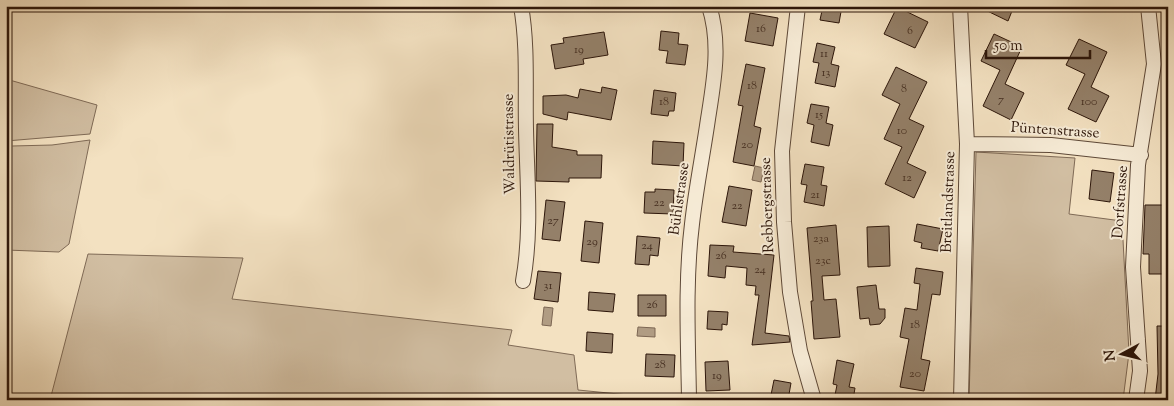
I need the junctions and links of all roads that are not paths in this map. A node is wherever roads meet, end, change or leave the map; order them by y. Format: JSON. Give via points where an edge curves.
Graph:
{"nodes":[{"id":1,"x":521,"y":6,"type":"edge"},
{"id":2,"x":709,"y":6,"type":"edge"},
{"id":3,"x":798,"y":6,"type":"edge"},
{"id":4,"x":960,"y":6,"type":"edge"},
{"id":5,"x":1148,"y":6,"type":"edge"},
{"id":6,"x":967,"y":144,"type":"junction"},
{"id":7,"x":1141,"y":155,"type":"junction"},
{"id":8,"x":523,"y":281,"type":"dead end"},
{"id":9,"x":688,"y":398,"type":"dead end"},
{"id":10,"x":814,"y":400,"type":"edge"},
{"id":11,"x":960,"y":400,"type":"edge"},
{"id":12,"x":1136,"y":400,"type":"edge"}],
"edges":[{"from":1,"to":8,"type":"street","name":"Waldrütistrasse","via":[[525,43],[529,221]]},
{"from":2,"to":9,"type":"street","name":"Bühlstrasse","via":[[716,36],[715,71],[688,262]]},
{"from":3,"to":10,"type":"street","name":"Rebbergstrasse","via":[[782,151],[784,222],[790,292],[800,351]]},
{"from":4,"to":6,"type":"street","name":"Breitlandstrasse"},
{"from":5,"to":7,"type":"street","name":"Dorfstrasse","via":[[1154,64]]},
{"from":6,"to":7,"type":"street","name":"Püntenstrasse","via":[[1051,145]]},
{"from":6,"to":11,"type":"street","name":"Breitlandstrasse"},
{"from":7,"to":12,"type":"street","name":"Dorfstrasse","via":[[1133,267],[1140,371]]}]}
